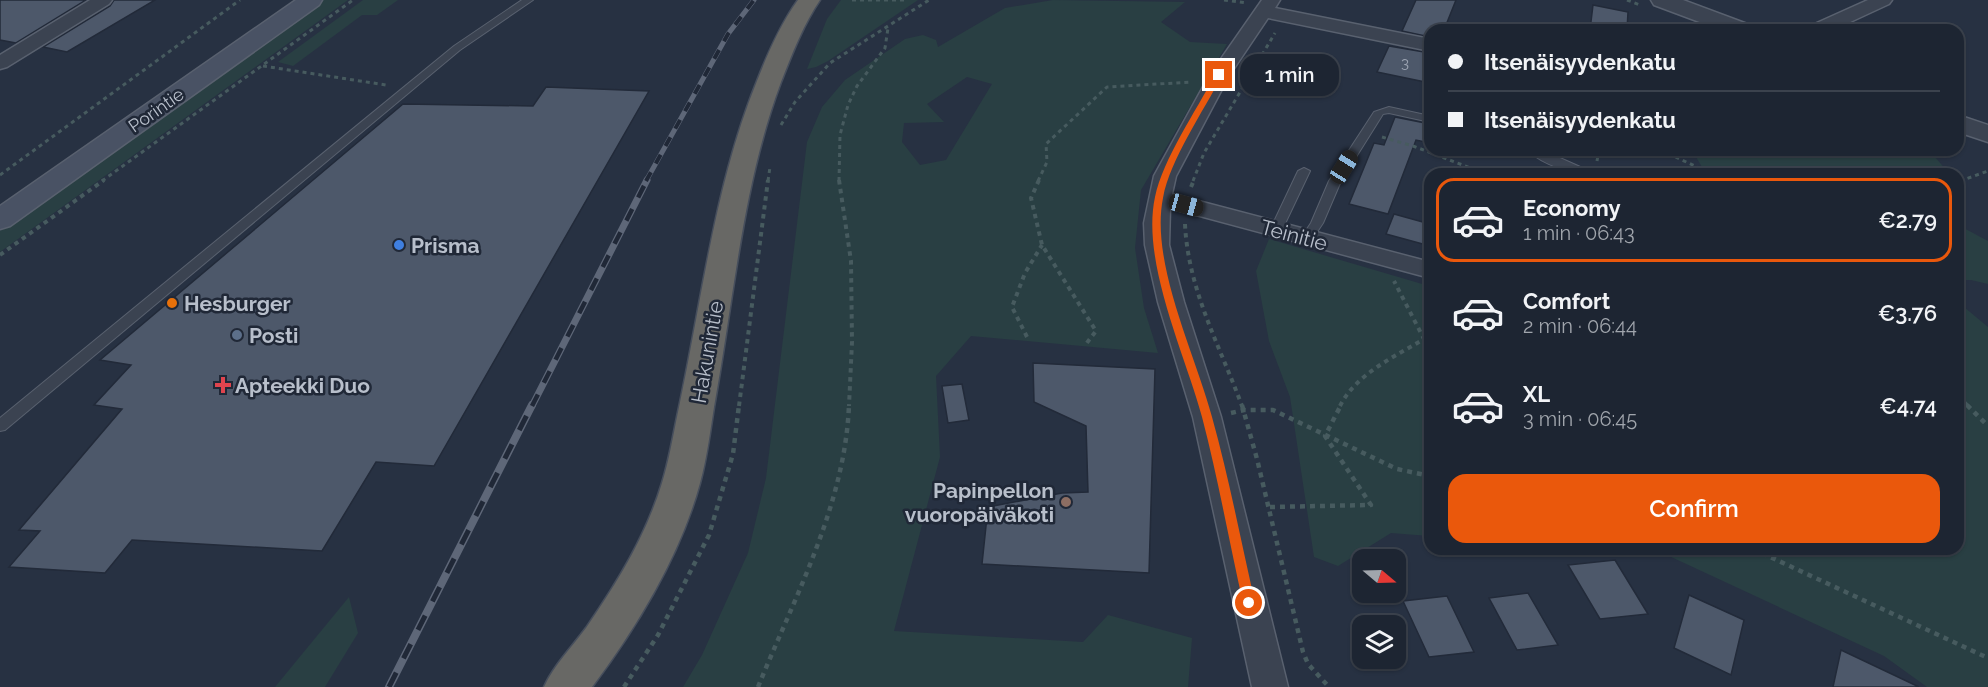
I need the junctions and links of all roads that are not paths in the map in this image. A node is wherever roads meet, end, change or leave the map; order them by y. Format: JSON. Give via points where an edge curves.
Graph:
{"nodes":[{"id":1,"x":103,"y":0,"type":"edge"},
{"id":2,"x":287,"y":0,"type":"edge"},
{"id":3,"x":311,"y":0,"type":"edge"},
{"id":4,"x":528,"y":0,"type":"edge"},
{"id":5,"x":1662,"y":0,"type":"edge"},
{"id":6,"x":1883,"y":0,"type":"edge"},
{"id":7,"x":807,"y":2,"type":"edge"},
{"id":8,"x":1273,"y":8,"type":"edge"},
{"id":9,"x":1726,"y":24,"type":"edge"},
{"id":10,"x":1830,"y":24,"type":"edge"},
{"id":11,"x":1424,"y":44,"type":"edge"},
{"id":12,"x":0,"y":63,"type":"edge"},
{"id":13,"x":1424,"y":118,"type":"edge"},
{"id":14,"x":1964,"y":125,"type":"edge"},
{"id":15,"x":1988,"y":134,"type":"edge"},
{"id":16,"x":1545,"y":156,"type":"edge"},
{"id":17,"x":1568,"y":168,"type":"edge"},
{"id":18,"x":1304,"y":171,"type":"dead end"},
{"id":19,"x":0,"y":198,"type":"edge"},
{"id":20,"x":1159,"y":198,"type":"junction"},
{"id":21,"x":0,"y":220,"type":"edge"},
{"id":22,"x":1276,"y":230,"type":"junction"},
{"id":23,"x":1308,"y":238,"type":"junction"},
{"id":24,"x":1424,"y":268,"type":"edge"},
{"id":25,"x":0,"y":426,"type":"edge"},
{"id":26,"x":566,"y":687,"type":"edge"},
{"id":27,"x":1270,"y":687,"type":"edge"}],
"edges":[{"from":1,"to":12,"type":"street"},
{"from":2,"to":19,"type":"main road","name":"Porintie"},
{"from":3,"to":21,"type":"main road","name":"Porintie"},
{"from":4,"to":25,"type":"lane","via":[[457,48]]},
{"from":5,"to":9,"type":"street"},
{"from":6,"to":10,"type":"street"},
{"from":7,"to":26,"type":"highway","name":"Hakunintie","via":[[765,88],[748,141],[681,483],[651,555],[605,633]]},
{"from":8,"to":11,"type":"street"},
{"from":8,"to":20,"type":"street","via":[[1219,75],[1165,176]]},
{"from":13,"to":23,"type":"lane","via":[[1389,110],[1378,112],[1335,181]]},
{"from":14,"to":15,"type":"street"},
{"from":16,"to":17,"type":"lane"},
{"from":18,"to":22,"type":"lane"},
{"from":20,"to":22,"type":"street","name":"Teinitie"},
{"from":20,"to":27,"type":"street","via":[[1157,245],[1207,417]]},
{"from":22,"to":23,"type":"street","name":"Teinitie"},
{"from":23,"to":24,"type":"street","name":"Teinitie"}]}
